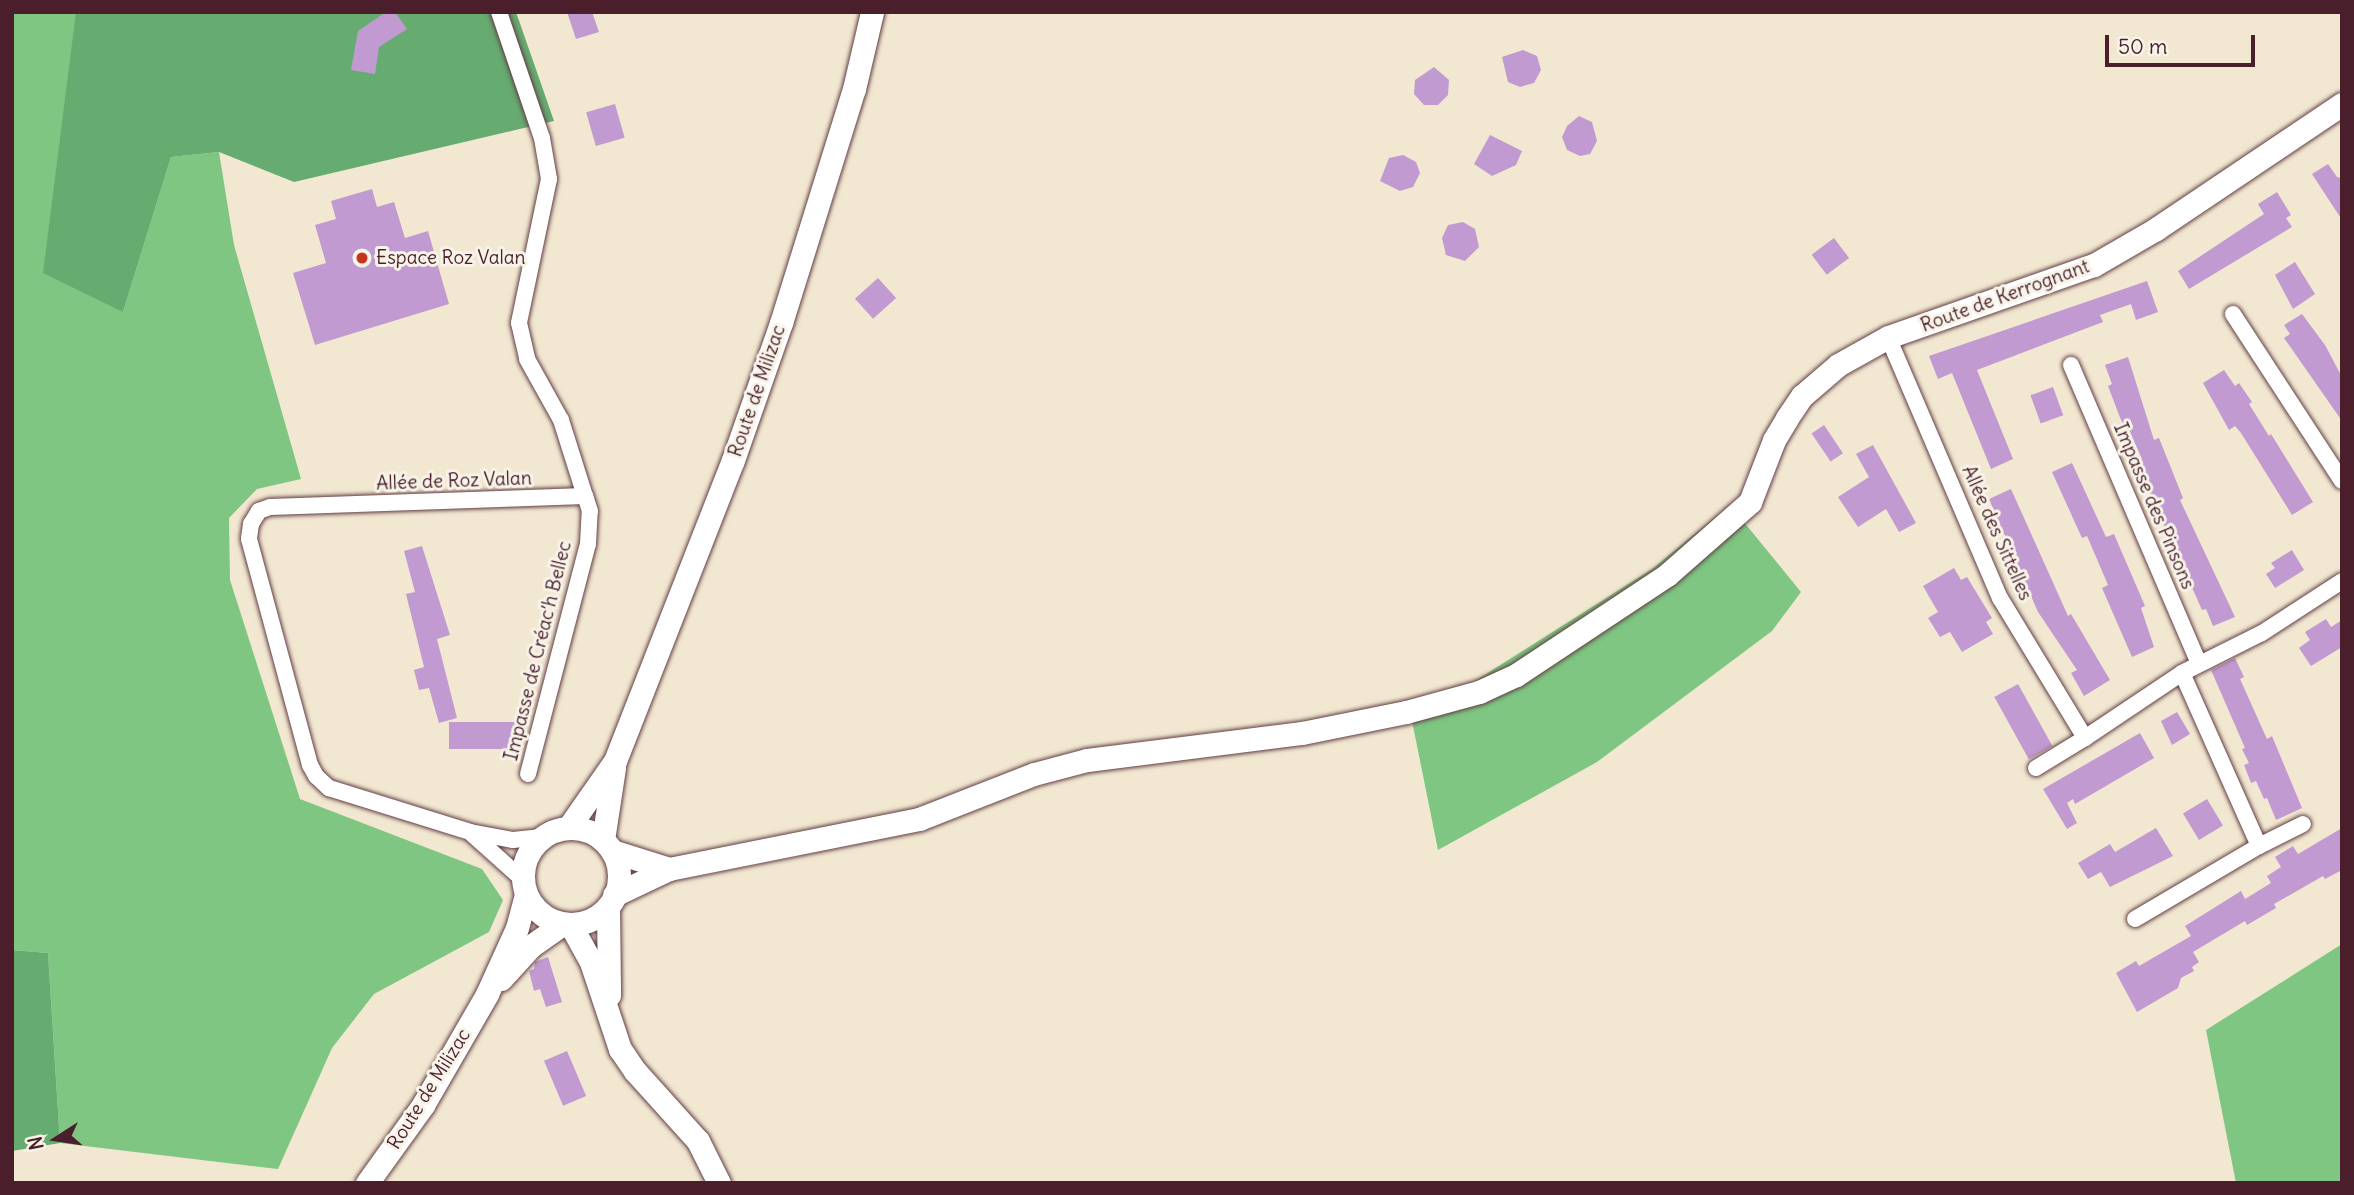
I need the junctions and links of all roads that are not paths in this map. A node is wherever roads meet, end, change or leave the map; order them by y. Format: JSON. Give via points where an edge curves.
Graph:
{"nodes":[{"id":1,"x":499,"y":12,"type":"edge"},
{"id":2,"x":872,"y":12,"type":"edge"},
{"id":3,"x":2342,"y":104,"type":"edge"},
{"id":4,"x":2234,"y":314,"type":"dead end"},
{"id":5,"x":1888,"y":337,"type":"junction"},
{"id":6,"x":2070,"y":365,"type":"dead end"},
{"id":7,"x":2342,"y":481,"type":"edge"},
{"id":8,"x":585,"y":496,"type":"junction"},
{"id":9,"x":2342,"y":581,"type":"edge"},
{"id":10,"x":2199,"y":663,"type":"junction"},
{"id":11,"x":2182,"y":673,"type":"junction"},
{"id":12,"x":2085,"y":738,"type":"junction"},
{"id":13,"x":615,"y":761,"type":"junction"},
{"id":14,"x":2036,"y":768,"type":"dead end"},
{"id":15,"x":528,"y":774,"type":"dead end"},
{"id":16,"x":2303,"y":824,"type":"dead end"},
{"id":17,"x":568,"y":828,"type":"junction"},
{"id":18,"x":470,"y":832,"type":"junction"},
{"id":19,"x":542,"y":837,"type":"junction"},
{"id":20,"x":607,"y":845,"type":"junction"},
{"id":21,"x":2259,"y":846,"type":"junction"},
{"id":22,"x":669,"y":869,"type":"junction"},
{"id":23,"x":524,"y":887,"type":"junction"},
{"id":24,"x":611,"y":901,"type":"junction"},
{"id":25,"x":2134,"y":919,"type":"dead end"},
{"id":26,"x":565,"y":925,"type":"junction"},
{"id":27,"x":487,"y":994,"type":"junction"},
{"id":28,"x":610,"y":1019,"type":"junction"},
{"id":29,"x":367,"y":1183,"type":"edge"},
{"id":30,"x":719,"y":1183,"type":"edge"}],
"edges":[{"from":1,"to":8,"type":"street","via":[[542,138],[548,179],[519,323],[527,359],[561,420]]},
{"from":2,"to":13,"type":"street","name":"Route de Milizac","via":[[854,89],[781,323]]},
{"from":3,"to":5,"type":"street","name":"Route de Kerrognant","via":[[2156,229],[2094,265]]},
{"from":4,"to":7,"type":"street"},
{"from":5,"to":12,"type":"street","name":"Allée des Sittelles","via":[[2000,598]]},
{"from":5,"to":22,"type":"street","name":"Route de Kerrognant","via":[[1838,365],[1802,396],[1774,440],[1750,502],[1667,575],[1516,675],[1479,692],[1302,733],[1087,760],[1034,774],[919,819]]},
{"from":6,"to":10,"type":"street","name":"Impasse des Pinsons"},
{"from":8,"to":15,"type":"street","name":"Impasse de Créac’h Bellec","via":[[590,511],[588,544]]},
{"from":8,"to":18,"type":"street","name":"Allée de Roz Valan","via":[[270,507],[259,511],[251,524],[249,539],[316,776],[329,788]]},
{"from":9,"to":10,"type":"street","via":[[2262,633]]},
{"from":10,"to":11,"type":"street"},
{"from":11,"to":12,"type":"street"},
{"from":11,"to":21,"type":"street"},
{"from":12,"to":14,"type":"street"},
{"from":13,"to":17,"type":"street","name":"Route de Milizac"},
{"from":13,"to":20,"type":"street","name":"Route de Milizac"},
{"from":16,"to":21,"type":"street"},
{"from":17,"to":19,"type":"street"},
{"from":17,"to":20,"type":"street","via":[[591,832]]},
{"from":18,"to":19,"type":"street","name":"Allée de Roz Valan","via":[[513,840]]},
{"from":18,"to":23,"type":"street","name":"Allée de Roz Valan"},
{"from":19,"to":23,"type":"street","via":[[527,856]]},
{"from":20,"to":22,"type":"street"},
{"from":20,"to":24,"type":"street","via":[[618,878]]},
{"from":21,"to":25,"type":"street"},
{"from":22,"to":24,"type":"street"},
{"from":23,"to":26,"type":"street","via":[[541,917]]},
{"from":23,"to":27,"type":"street","name":"Route de Milizac","via":[[517,928]]},
{"from":24,"to":26,"type":"street","via":[[591,919]]},
{"from":24,"to":28,"type":"street"},
{"from":26,"to":27,"type":"street","name":"Route de Milizac","via":[[531,946]]},
{"from":26,"to":28,"type":"street","via":[[591,962]]},
{"from":27,"to":29,"type":"street","name":"Route de Milizac","via":[[423,1105]]},
{"from":28,"to":30,"type":"street","via":[[620,1049],[698,1141]]}]}
